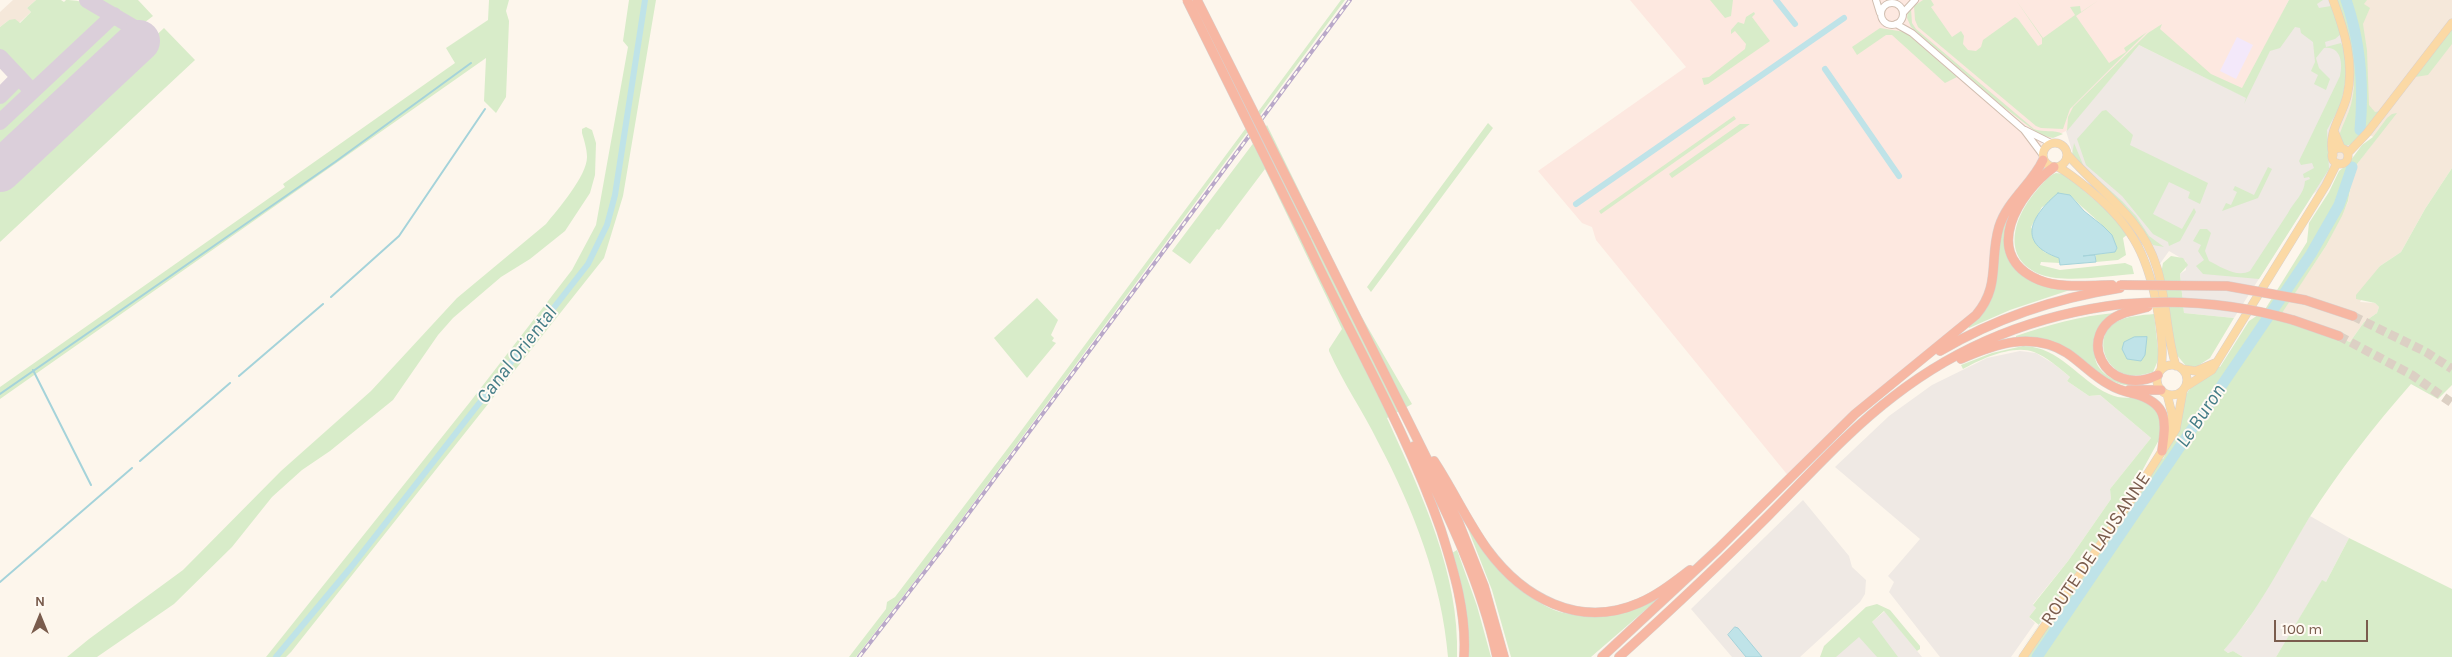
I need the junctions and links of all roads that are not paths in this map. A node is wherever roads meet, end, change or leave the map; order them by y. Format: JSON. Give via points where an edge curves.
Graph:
{"nodes":[{"id":1,"x":1187,"y":0,"type":"edge"},
{"id":2,"x":1197,"y":0,"type":"edge"},
{"id":3,"x":1877,"y":0,"type":"edge"},
{"id":4,"x":1903,"y":0,"type":"edge"},
{"id":5,"x":1915,"y":0,"type":"edge"},
{"id":6,"x":2333,"y":0,"type":"edge"},
{"id":7,"x":1890,"y":3,"type":"junction"},
{"id":8,"x":1880,"y":13,"type":"junction"},
{"id":9,"x":1903,"y":16,"type":"junction"},
{"id":10,"x":2452,"y":23,"type":"edge"},
{"id":11,"x":1896,"y":24,"type":"junction"},
{"id":12,"x":1912,"y":33,"type":"junction"},
{"id":13,"x":2024,"y":130,"type":"junction"},
{"id":14,"x":2334,"y":131,"type":"junction"},
{"id":15,"x":2051,"y":143,"type":"junction"},
{"id":16,"x":2344,"y":151,"type":"junction"},
{"id":17,"x":2067,"y":154,"type":"junction"},
{"id":18,"x":2333,"y":155,"type":"junction"},
{"id":19,"x":2043,"y":157,"type":"junction"},
{"id":20,"x":2337,"y":163,"type":"junction"},
{"id":21,"x":2056,"y":167,"type":"junction"},
{"id":22,"x":2120,"y":286,"type":"junction"},
{"id":23,"x":2124,"y":308,"type":"junction"},
{"id":24,"x":2353,"y":316,"type":"tunnel mouth"},
{"id":25,"x":2339,"y":336,"type":"tunnel mouth"},
{"id":26,"x":2215,"y":363,"type":"junction"},
{"id":27,"x":2179,"y":368,"type":"junction"},
{"id":28,"x":2160,"y":372,"type":"junction"},
{"id":29,"x":1890,"y":384,"type":"junction"},
{"id":30,"x":1909,"y":384,"type":"junction"},
{"id":31,"x":2184,"y":388,"type":"junction"},
{"id":32,"x":2117,"y":389,"type":"junction"},
{"id":33,"x":2164,"y":392,"type":"junction"},
{"id":34,"x":1397,"y":411,"type":"junction"},
{"id":35,"x":1410,"y":424,"type":"junction"},
{"id":36,"x":2168,"y":440,"type":"junction"},
{"id":37,"x":2162,"y":451,"type":"junction"},
{"id":38,"x":1718,"y":549,"type":"junction"},
{"id":39,"x":1464,"y":657,"type":"edge"},
{"id":40,"x":1497,"y":657,"type":"edge"},
{"id":41,"x":1504,"y":657,"type":"edge"},
{"id":42,"x":1602,"y":657,"type":"edge"},
{"id":43,"x":1619,"y":657,"type":"edge"},
{"id":44,"x":2023,"y":657,"type":"edge"}],
"edges":[{"from":1,"to":34,"type":"highway","bridge":true,"via":[[1371,372]]},
{"from":2,"to":34,"type":"highway","bridge":true},
{"from":3,"to":7,"type":"street"},
{"from":3,"to":8,"type":"street"},
{"from":4,"to":7,"type":"street"},
{"from":5,"to":9,"type":"street"},
{"from":6,"to":14,"type":"main road","via":[[2346,42],[2350,78]]},
{"from":7,"to":8,"type":"street"},
{"from":7,"to":9,"type":"street","via":[[1899,5]]},
{"from":8,"to":11,"type":"street","via":[[1885,23]]},
{"from":9,"to":11,"type":"street"},
{"from":9,"to":12,"type":"street"},
{"from":10,"to":16,"type":"main road","via":[[2367,133]]},
{"from":11,"to":12,"type":"street"},
{"from":12,"to":13,"type":"street"},
{"from":13,"to":15,"type":"street"},
{"from":13,"to":19,"type":"street"},
{"from":14,"to":16,"type":"main road"},
{"from":14,"to":18,"type":"main road","via":[[2330,142]]},
{"from":15,"to":17,"type":"main road","via":[[2063,145]]},
{"from":15,"to":19,"type":"main road","via":[[2046,146]]},
{"from":16,"to":18,"type":"main road","via":[[2335,150]]},
{"from":16,"to":20,"type":"main road","via":[[2345,162]]},
{"from":17,"to":21,"type":"main road","via":[[2066,160]]},
{"from":17,"to":27,"type":"main road","via":[[2127,214],[2149,247],[2158,272]]},
{"from":18,"to":20,"type":"main road"},
{"from":19,"to":21,"type":"main road","via":[[2047,164]]},
{"from":19,"to":29,"type":"highway","via":[[2002,219],[1996,241],[1993,283],[1985,304],[1972,319]]},
{"from":20,"to":26,"type":"main road"},
{"from":21,"to":22,"type":"highway","via":[[2030,189],[2013,215],[2009,237],[2015,259],[2025,271],[2048,283]]},
{"from":21,"to":28,"type":"main road","via":[[2070,173],[2114,212],[2141,250],[2150,273],[2156,304],[2163,349]]},
{"from":22,"to":24,"type":"highway","bridge":true,"via":[[2238,287],[2305,300]]},
{"from":22,"to":29,"type":"highway","via":[[2062,300],[1996,322],[1935,354]]},
{"from":23,"to":25,"type":"highway","bridge":true,"via":[[2200,303],[2252,310]]},
{"from":23,"to":28,"type":"highway","via":[[2101,332],[2098,346],[2102,362],[2114,375],[2127,380],[2142,380]]},
{"from":23,"to":30,"type":"highway","via":[[2065,314],[2016,328],[1956,355]]},
{"from":26,"to":27,"type":"main road","via":[[2196,371]]},
{"from":26,"to":31,"type":"main road","via":[[2207,374]]},
{"from":27,"to":28,"type":"main road","via":[[2169,366]]},
{"from":27,"to":31,"type":"main road","via":[[2186,376]]},
{"from":28,"to":33,"type":"main road","via":[[2158,384]]},
{"from":29,"to":38,"type":"highway","via":[[1842,426]]},
{"from":30,"to":32,"type":"highway","via":[[1982,350],[2026,340],[2057,348]]},
{"from":30,"to":43,"type":"highway","via":[[1849,435]]},
{"from":31,"to":33,"type":"main road","via":[[2175,394]]},
{"from":31,"to":36,"type":"main road","name":"ROUTE DE LAUSANNE","via":[[2178,422]]},
{"from":32,"to":33,"type":"highway"},
{"from":32,"to":37,"type":"highway","via":[[2147,398],[2159,406],[2165,420]]},
{"from":33,"to":36,"type":"main road","name":"ROUTE DE LAUSANNE","via":[[2172,414]]},
{"from":34,"to":35,"type":"highway"},
{"from":34,"to":39,"type":"highway","via":[[1448,554],[1462,611]]},
{"from":34,"to":40,"type":"highway","via":[[1468,562]]},
{"from":35,"to":38,"type":"highway","via":[[1497,562],[1522,587],[1552,605],[1592,612],[1628,607],[1659,592]]},
{"from":35,"to":41,"type":"highway","via":[[1469,547]]},
{"from":36,"to":37,"type":"main road","name":"ROUTE DE LAUSANNE"},
{"from":37,"to":44,"type":"main road","name":"ROUTE DE LAUSANNE"},
{"from":38,"to":42,"type":"highway"}]}
